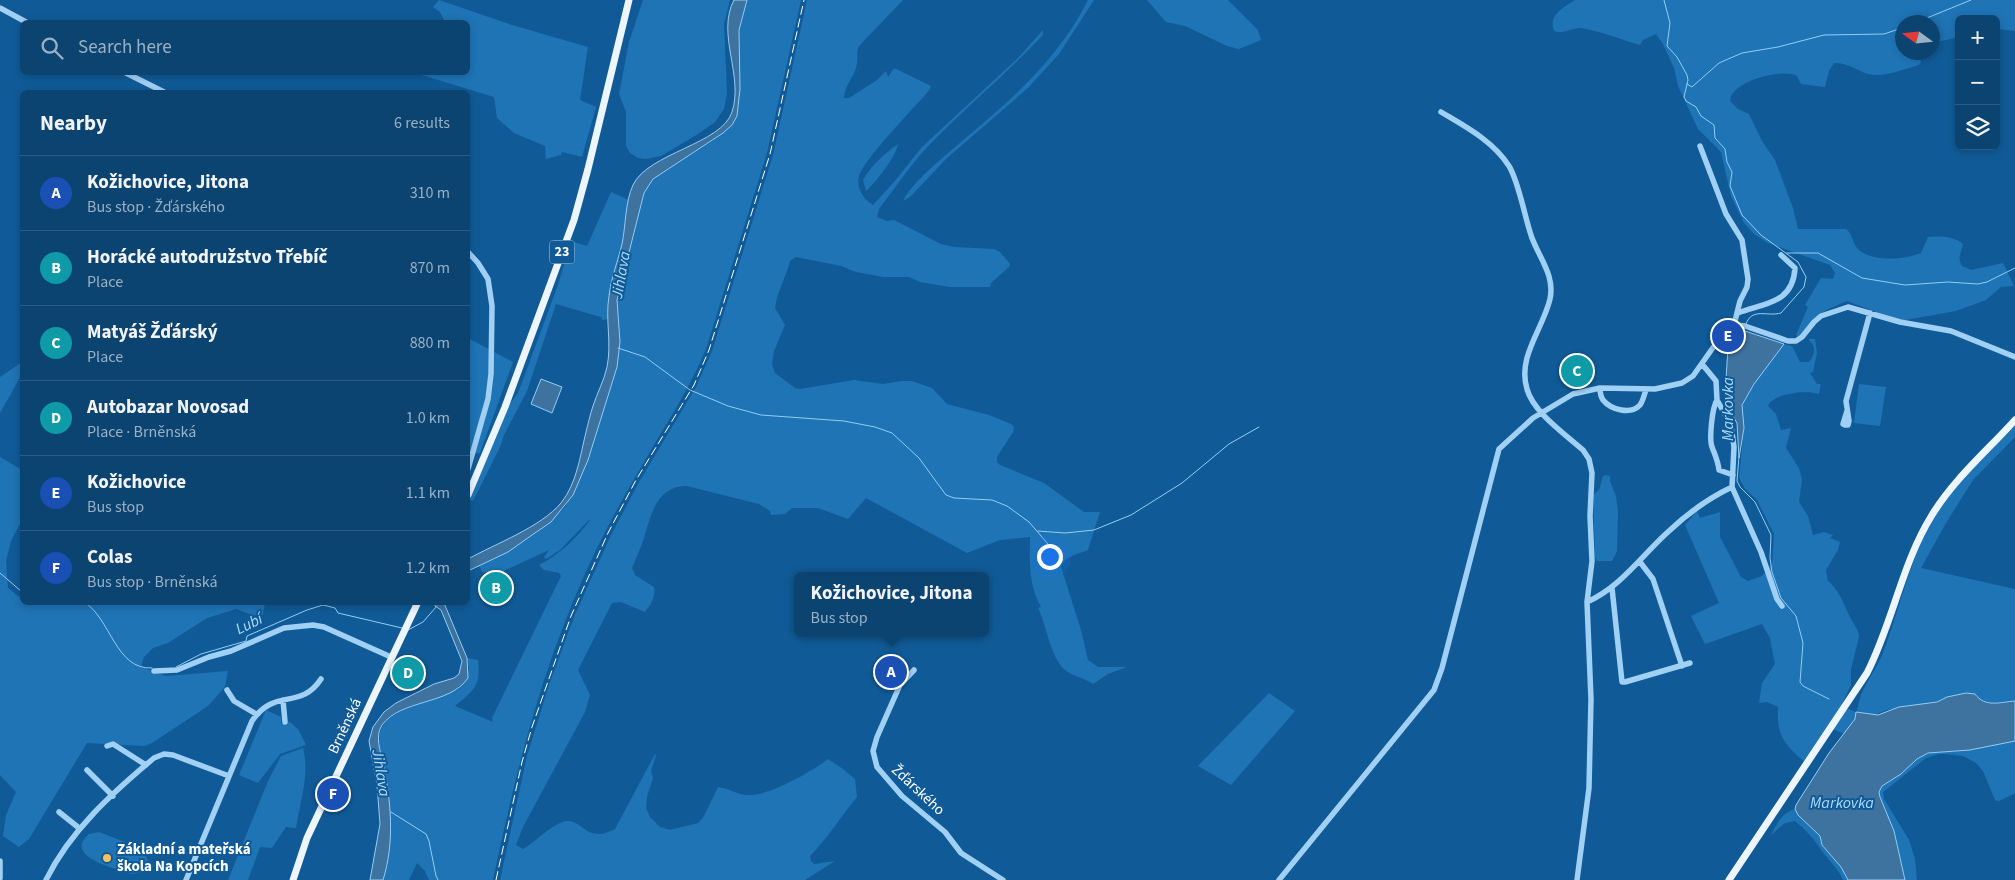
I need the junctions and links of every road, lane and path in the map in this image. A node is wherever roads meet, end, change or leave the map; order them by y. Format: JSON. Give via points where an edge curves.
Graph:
{"nodes":[{"id":1,"x":629,"y":0,"type":"edge"},
{"id":2,"x":0,"y":8,"type":"edge"},
{"id":3,"x":22,"y":20,"type":"edge"},
{"id":4,"x":130,"y":75,"type":"edge"},
{"id":5,"x":160,"y":90,"type":"edge"},
{"id":6,"x":1441,"y":112,"type":"dead end"},
{"id":7,"x":1700,"y":146,"type":"dead end"},
{"id":8,"x":470,"y":254,"type":"edge"},
{"id":9,"x":1781,"y":255,"type":"dead end"},
{"id":10,"x":1738,"y":313,"type":"junction"},
{"id":11,"x":1870,"y":313,"type":"junction"},
{"id":12,"x":1734,"y":325,"type":"junction"},
{"id":13,"x":2015,"y":356,"type":"edge"},
{"id":14,"x":1702,"y":364,"type":"junction"},
{"id":15,"x":1600,"y":388,"type":"junction"},
{"id":16,"x":1646,"y":390,"type":"junction"},
{"id":17,"x":1717,"y":400,"type":"junction"},
{"id":18,"x":1532,"y":402,"type":"junction"},
{"id":19,"x":1847,"y":411,"type":"dead end"},
{"id":20,"x":1542,"y":413,"type":"junction"},
{"id":21,"x":1533,"y":418,"type":"junction"},
{"id":22,"x":2015,"y":420,"type":"edge"},
{"id":23,"x":470,"y":462,"type":"edge"},
{"id":24,"x":1733,"y":475,"type":"junction"},
{"id":25,"x":1732,"y":487,"type":"junction"},
{"id":26,"x":470,"y":489,"type":"edge"},
{"id":27,"x":1640,"y":562,"type":"junction"},
{"id":28,"x":1612,"y":588,"type":"junction"},
{"id":29,"x":1587,"y":602,"type":"junction"},
{"id":30,"x":417,"y":605,"type":"edge"},
{"id":31,"x":1782,"y":606,"type":"dead end"},
{"id":32,"x":391,"y":657,"type":"junction"},
{"id":33,"x":1690,"y":663,"type":"dead end"},
{"id":34,"x":1682,"y":666,"type":"junction"},
{"id":35,"x":914,"y":670,"type":"dead end"},
{"id":36,"x":154,"y":671,"type":"dead end"},
{"id":37,"x":317,"y":681,"type":"dead end"},
{"id":38,"x":227,"y":690,"type":"dead end"},
{"id":39,"x":283,"y":700,"type":"junction"},
{"id":40,"x":256,"y":714,"type":"junction"},
{"id":41,"x":285,"y":722,"type":"dead end"},
{"id":42,"x":107,"y":746,"type":"dead end"},
{"id":43,"x":146,"y":765,"type":"junction"},
{"id":44,"x":87,"y":770,"type":"dead end"},
{"id":45,"x":229,"y":776,"type":"junction"},
{"id":46,"x":113,"y":796,"type":"junction"},
{"id":47,"x":59,"y":812,"type":"dead end"},
{"id":48,"x":79,"y":828,"type":"junction"},
{"id":49,"x":0,"y":861,"type":"edge"},
{"id":50,"x":0,"y":878,"type":"edge"},
{"id":51,"x":7,"y":880,"type":"edge"},
{"id":52,"x":46,"y":880,"type":"edge"},
{"id":53,"x":186,"y":880,"type":"edge"},
{"id":54,"x":293,"y":880,"type":"edge"},
{"id":55,"x":1003,"y":880,"type":"edge"},
{"id":56,"x":1278,"y":880,"type":"edge"},
{"id":57,"x":1577,"y":880,"type":"edge"},
{"id":58,"x":1729,"y":880,"type":"edge"}],
"edges":[{"from":1,"to":26,"type":"main road","number":"23","via":[[574,220],[505,407]]},
{"from":2,"to":3,"type":"street"},
{"from":4,"to":5,"type":"street"},
{"from":6,"to":18,"type":"street","via":[[1481,135],[1509,166],[1533,240],[1550,279],[1550,298],[1524,372]]},
{"from":7,"to":10,"type":"street","via":[[1726,214],[1742,240],[1748,279]]},
{"from":8,"to":23,"type":"street","via":[[488,279],[492,306],[488,399]]},
{"from":9,"to":10,"type":"street","via":[[1795,268],[1792,283],[1773,303]]},
{"from":10,"to":12,"type":"street"},
{"from":11,"to":12,"type":"street","via":[[1843,307],[1821,316],[1796,341]]},
{"from":11,"to":13,"type":"street","via":[[1951,331]]},
{"from":11,"to":19,"type":"street","via":[[1847,396]]},
{"from":12,"to":14,"type":"street","via":[[1724,332]]},
{"from":14,"to":16,"type":"street","via":[[1693,376],[1682,383]]},
{"from":14,"to":17,"type":"street","via":[[1716,380]]},
{"from":15,"to":16,"type":"street"},
{"from":15,"to":16,"type":"street","via":[[1603,400],[1624,411],[1631,411],[1641,404]]},
{"from":15,"to":20,"type":"street","via":[[1574,394]]},
{"from":17,"to":24,"type":"street","via":[[1731,425]]},
{"from":17,"to":24,"type":"street","via":[[1711,413],[1712,446],[1719,470]]},
{"from":18,"to":20,"type":"street"},
{"from":18,"to":21,"type":"street"},
{"from":20,"to":21,"type":"street"},
{"from":20,"to":29,"type":"street","via":[[1589,459],[1592,473],[1592,561]]},
{"from":21,"to":56,"type":"street","via":[[1499,449],[1434,690]]},
{"from":22,"to":58,"type":"main road","via":[[1953,485],[1932,515],[1916,546],[1878,653],[1867,673]]},
{"from":24,"to":25,"type":"street"},
{"from":25,"to":27,"type":"street","via":[[1706,501],[1669,530]]},
{"from":25,"to":31,"type":"street"},
{"from":27,"to":28,"type":"street"},
{"from":27,"to":34,"type":"street","via":[[1653,579]]},
{"from":28,"to":29,"type":"street"},
{"from":28,"to":34,"type":"street","via":[[1622,682]]},
{"from":29,"to":57,"type":"street","via":[[1590,770]]},
{"from":30,"to":32,"type":"main road","name":"Brněnská"},
{"from":32,"to":36,"type":"street","via":[[328,628],[314,625],[284,628],[177,670]]},
{"from":32,"to":54,"type":"main road","name":"Brněnská","via":[[307,838]]},
{"from":33,"to":34,"type":"street"},
{"from":35,"to":55,"type":"street","name":"Žďárského","via":[[900,685],[877,737],[873,751],[877,767],[902,796],[945,832],[961,853]]},
{"from":37,"to":39,"type":"street","via":[[300,698]]},
{"from":38,"to":40,"type":"street","via":[[234,701]]},
{"from":39,"to":40,"type":"street","via":[[268,704]]},
{"from":39,"to":41,"type":"street"},
{"from":40,"to":45,"type":"street","via":[[244,732]]},
{"from":42,"to":43,"type":"street","via":[[112,744]]},
{"from":43,"to":45,"type":"street","via":[[168,754]]},
{"from":43,"to":46,"type":"street"},
{"from":44,"to":46,"type":"street"},
{"from":45,"to":53,"type":"street"},
{"from":46,"to":48,"type":"street"},
{"from":47,"to":48,"type":"street"},
{"from":48,"to":52,"type":"street"},
{"from":49,"to":50,"type":"street"},
{"from":50,"to":51,"type":"street"}]}
